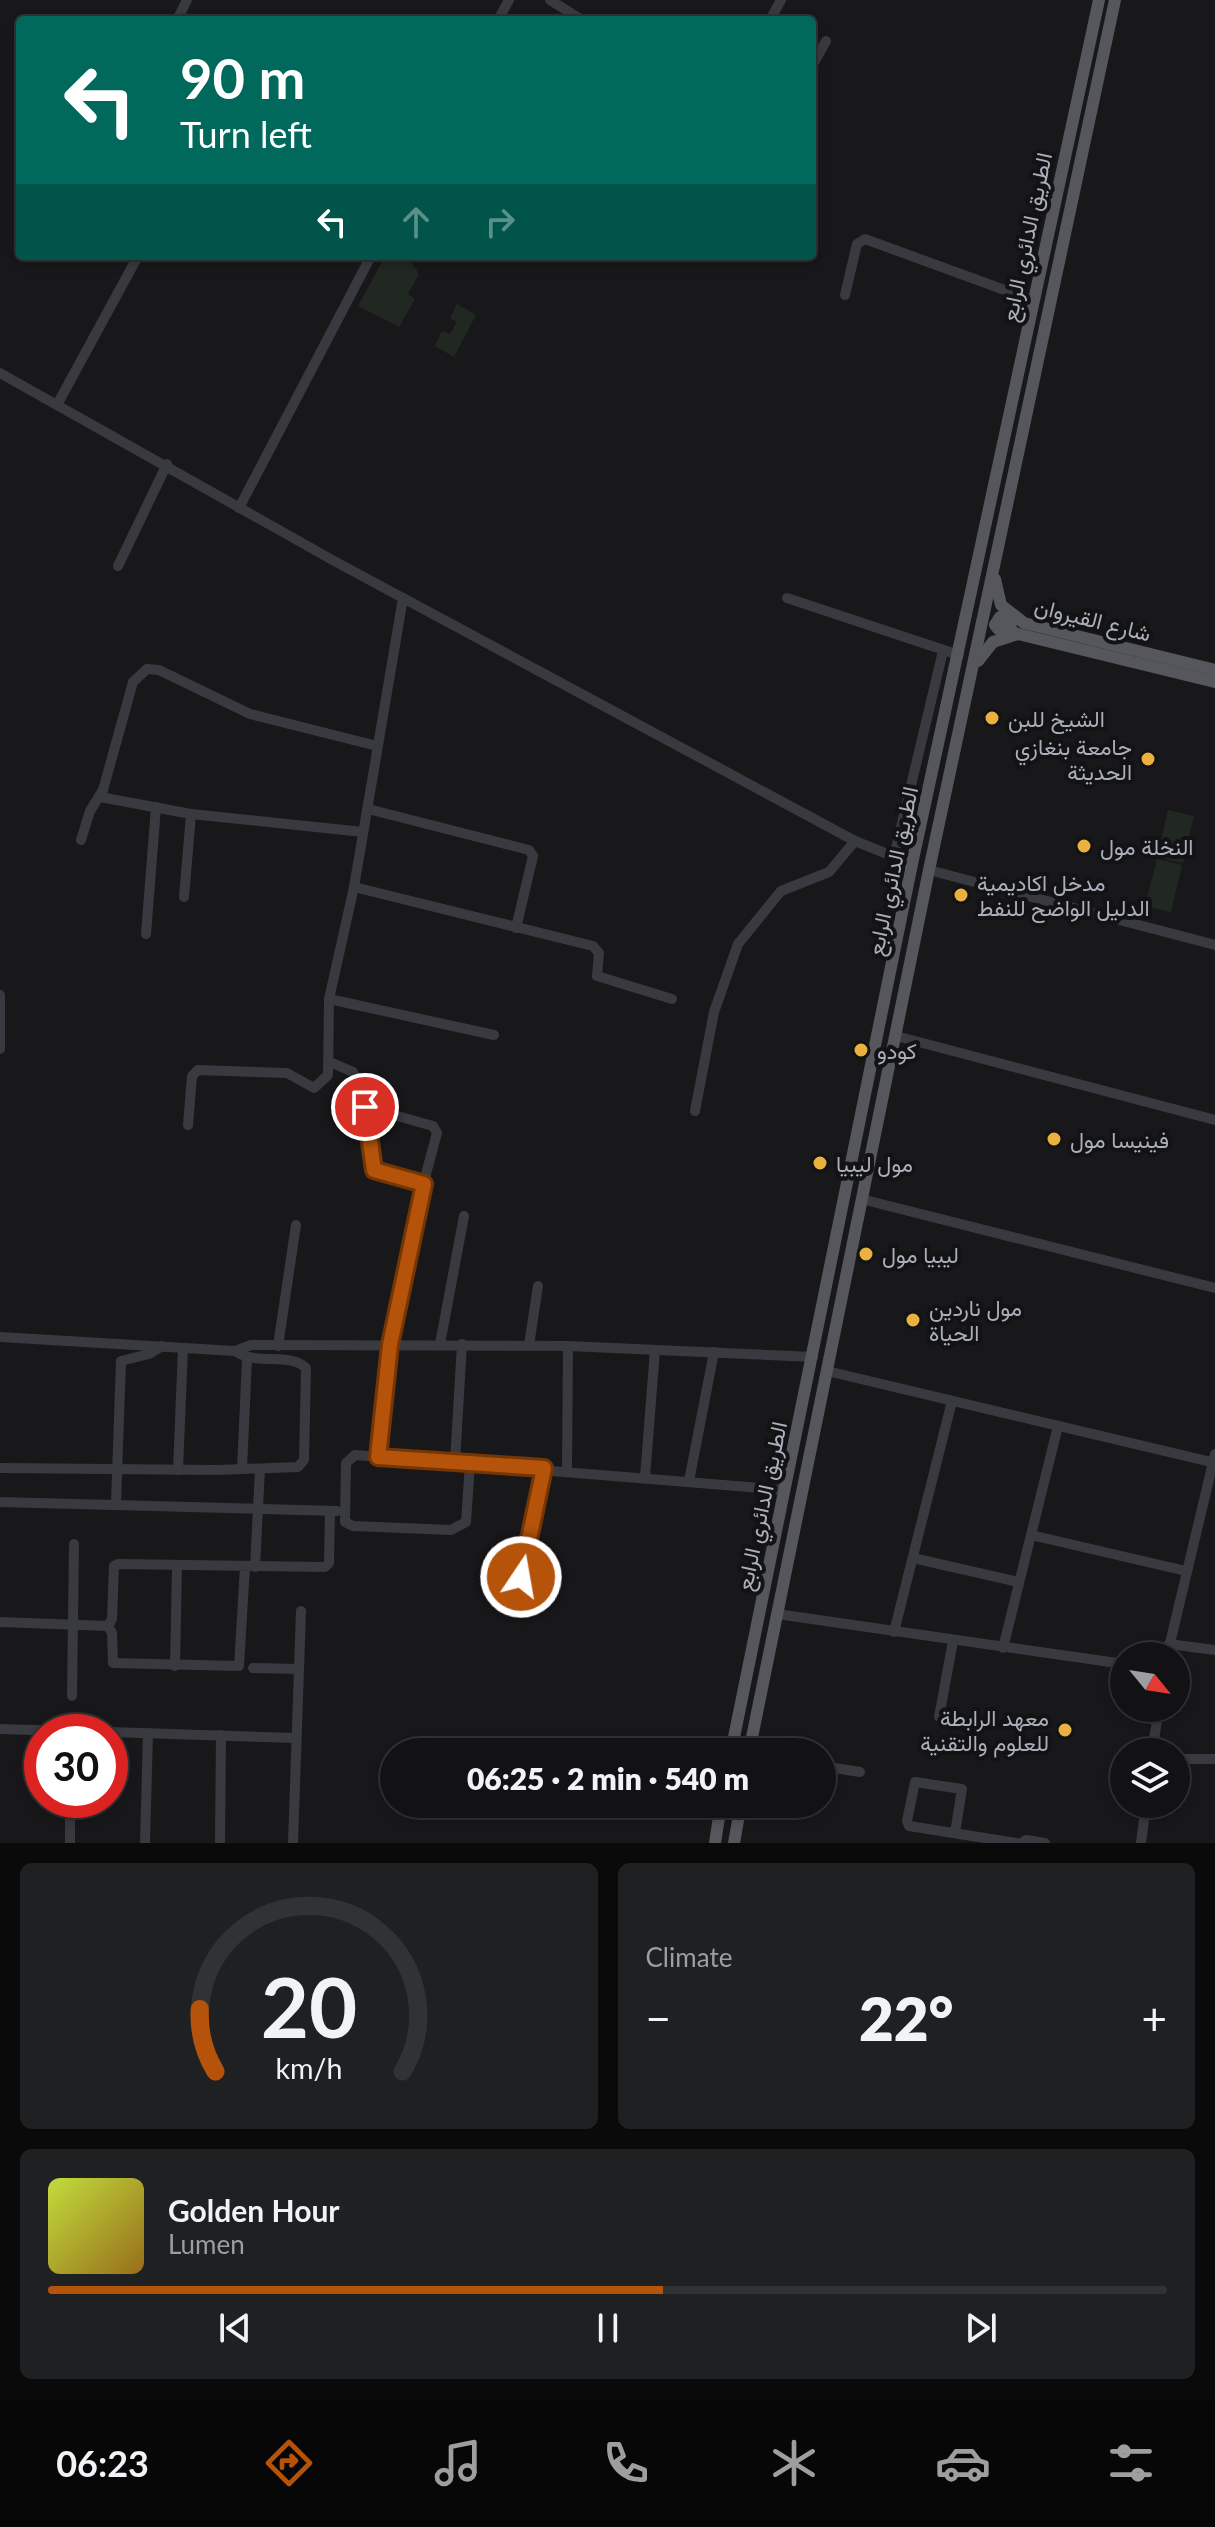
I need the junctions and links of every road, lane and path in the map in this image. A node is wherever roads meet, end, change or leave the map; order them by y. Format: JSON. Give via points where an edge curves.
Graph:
{"nodes":[{"id":1,"x":550,"y":0,"type":"edge"},
{"id":2,"x":1099,"y":0,"type":"edge"},
{"id":3,"x":1115,"y":0,"type":"edge"},
{"id":4,"x":576,"y":16,"type":"edge"},
{"id":5,"x":826,"y":41,"type":"dead end"},
{"id":6,"x":816,"y":59,"type":"edge"},
{"id":7,"x":136,"y":260,"type":"edge"},
{"id":8,"x":369,"y":260,"type":"edge"},
{"id":9,"x":845,"y":295,"type":"dead end"},
{"id":10,"x":1032,"y":300,"type":"junction"},
{"id":11,"x":0,"y":373,"type":"edge"},
{"id":12,"x":58,"y":403,"type":"junction"},
{"id":13,"x":167,"y":464,"type":"junction"},
{"id":14,"x":239,"y":508,"type":"junction"},
{"id":15,"x":118,"y":566,"type":"dead end"},
{"id":16,"x":993,"y":571,"type":"junction"},
{"id":17,"x":403,"y":598,"type":"junction"},
{"id":18,"x":787,"y":598,"type":"dead end"},
{"id":19,"x":1021,"y":628,"type":"junction"},
{"id":20,"x":943,"y":651,"type":"junction"},
{"id":21,"x":959,"y":655,"type":"junction"},
{"id":22,"x":974,"y":667,"type":"junction"},
{"id":23,"x":1215,"y":670,"type":"edge"},
{"id":24,"x":1215,"y":682,"type":"edge"},
{"id":25,"x":377,"y":746,"type":"junction"},
{"id":26,"x":100,"y":797,"type":"junction"},
{"id":27,"x":156,"y":807,"type":"junction"},
{"id":28,"x":368,"y":809,"type":"junction"},
{"id":29,"x":191,"y":814,"type":"junction"},
{"id":30,"x":363,"y":832,"type":"junction"},
{"id":31,"x":81,"y":840,"type":"dead end"},
{"id":32,"x":855,"y":841,"type":"junction"},
{"id":33,"x":894,"y":857,"type":"junction"},
{"id":34,"x":912,"y":864,"type":"junction"},
{"id":35,"x":929,"y":870,"type":"junction"},
{"id":36,"x":354,"y":887,"type":"junction"},
{"id":37,"x":184,"y":897,"type":"dead end"},
{"id":38,"x":516,"y":928,"type":"junction"},
{"id":39,"x":146,"y":934,"type":"dead end"},
{"id":40,"x":1215,"y":945,"type":"edge"},
{"id":41,"x":0,"y":995,"type":"edge"},
{"id":42,"x":329,"y":999,"type":"junction"},
{"id":43,"x":672,"y":999,"type":"dead end"},
{"id":44,"x":494,"y":1035,"type":"dead end"},
{"id":45,"x":896,"y":1036,"type":"junction"},
{"id":46,"x":0,"y":1049,"type":"edge"},
{"id":47,"x":330,"y":1062,"type":"junction"},
{"id":48,"x":365,"y":1107,"type":"junction"},
{"id":49,"x":695,"y":1111,"type":"dead end"},
{"id":50,"x":1215,"y":1120,"type":"edge"},
{"id":51,"x":188,"y":1125,"type":"dead end"},
{"id":52,"x":424,"y":1184,"type":"junction"},
{"id":53,"x":861,"y":1199,"type":"junction"},
{"id":54,"x":464,"y":1216,"type":"dead end"},
{"id":55,"x":296,"y":1225,"type":"dead end"},
{"id":56,"x":538,"y":1286,"type":"dead end"},
{"id":57,"x":1215,"y":1288,"type":"edge"},
{"id":58,"x":0,"y":1337,"type":"edge"},
{"id":59,"x":440,"y":1344,"type":"junction"},
{"id":60,"x":462,"y":1344,"type":"junction"},
{"id":61,"x":390,"y":1345,"type":"junction"},
{"id":62,"x":529,"y":1345,"type":"junction"},
{"id":63,"x":162,"y":1346,"type":"junction"},
{"id":64,"x":278,"y":1346,"type":"junction"},
{"id":65,"x":568,"y":1346,"type":"junction"},
{"id":66,"x":183,"y":1348,"type":"junction"},
{"id":67,"x":655,"y":1350,"type":"junction"},
{"id":68,"x":235,"y":1351,"type":"junction"},
{"id":69,"x":714,"y":1352,"type":"junction"},
{"id":70,"x":813,"y":1357,"type":"junction"},
{"id":71,"x":247,"y":1359,"type":"junction"},
{"id":72,"x":827,"y":1371,"type":"junction"},
{"id":73,"x":952,"y":1401,"type":"junction"},
{"id":74,"x":800,"y":1423,"type":"junction"},
{"id":75,"x":815,"y":1426,"type":"junction"},
{"id":76,"x":1058,"y":1426,"type":"junction"},
{"id":77,"x":378,"y":1457,"type":"junction"},
{"id":78,"x":1214,"y":1460,"type":"edge"},
{"id":79,"x":455,"y":1462,"type":"junction"},
{"id":80,"x":470,"y":1463,"type":"junction"},
{"id":81,"x":0,"y":1468,"type":"edge"},
{"id":82,"x":117,"y":1468,"type":"junction"},
{"id":83,"x":544,"y":1468,"type":"junction"},
{"id":84,"x":242,"y":1469,"type":"junction"},
{"id":85,"x":260,"y":1469,"type":"junction"},
{"id":86,"x":567,"y":1469,"type":"junction"},
{"id":87,"x":178,"y":1470,"type":"junction"},
{"id":88,"x":645,"y":1477,"type":"junction"},
{"id":89,"x":689,"y":1481,"type":"junction"},
{"id":90,"x":785,"y":1490,"type":"junction"},
{"id":91,"x":0,"y":1502,"type":"edge"},
{"id":92,"x":116,"y":1503,"type":"junction"},
{"id":93,"x":257,"y":1506,"type":"junction"},
{"id":94,"x":330,"y":1511,"type":"junction"},
{"id":95,"x":343,"y":1512,"type":"junction"},
{"id":96,"x":1031,"y":1535,"type":"junction"},
{"id":97,"x":74,"y":1544,"type":"dead end"},
{"id":98,"x":913,"y":1558,"type":"junction"},
{"id":99,"x":177,"y":1567,"type":"junction"},
{"id":100,"x":250,"y":1567,"type":"junction"},
{"id":101,"x":1186,"y":1571,"type":"junction"},
{"id":102,"x":521,"y":1577,"type":"dead end"},
{"id":103,"x":1019,"y":1582,"type":"junction"},
{"id":104,"x":301,"y":1611,"type":"dead end"},
{"id":105,"x":777,"y":1614,"type":"junction"},
{"id":106,"x":0,"y":1622,"type":"edge"},
{"id":107,"x":73,"y":1626,"type":"junction"},
{"id":108,"x":108,"y":1626,"type":"junction"},
{"id":109,"x":894,"y":1632,"type":"junction"},
{"id":110,"x":953,"y":1641,"type":"junction"},
{"id":111,"x":1169,"y":1642,"type":"edge"},
{"id":112,"x":1190,"y":1647,"type":"edge"},
{"id":113,"x":1003,"y":1648,"type":"junction"},
{"id":114,"x":1215,"y":1650,"type":"edge"},
{"id":115,"x":1110,"y":1662,"type":"edge"},
{"id":116,"x":175,"y":1666,"type":"junction"},
{"id":117,"x":253,"y":1668,"type":"dead end"},
{"id":118,"x":299,"y":1669,"type":"junction"},
{"id":119,"x":72,"y":1696,"type":"dead end"},
{"id":120,"x":939,"y":1717,"type":"dead end"},
{"id":121,"x":0,"y":1729,"type":"edge"},
{"id":122,"x":24,"y":1730,"type":"edge"},
{"id":123,"x":128,"y":1732,"type":"edge"},
{"id":124,"x":148,"y":1733,"type":"junction"},
{"id":125,"x":221,"y":1735,"type":"junction"},
{"id":126,"x":296,"y":1738,"type":"junction"},
{"id":127,"x":734,"y":1738,"type":"edge"},
{"id":128,"x":752,"y":1738,"type":"edge"},
{"id":129,"x":1190,"y":1759,"type":"edge"},
{"id":130,"x":1215,"y":1759,"type":"edge"},
{"id":131,"x":836,"y":1768,"type":"edge"},
{"id":132,"x":860,"y":1772,"type":"dead end"},
{"id":133,"x":70,"y":1818,"type":"edge"},
{"id":134,"x":719,"y":1818,"type":"edge"},
{"id":135,"x":738,"y":1818,"type":"edge"},
{"id":136,"x":1144,"y":1818,"type":"edge"},
{"id":137,"x":955,"y":1833,"type":"junction"},
{"id":138,"x":70,"y":1843,"type":"edge"},
{"id":139,"x":145,"y":1843,"type":"edge"},
{"id":140,"x":220,"y":1843,"type":"edge"},
{"id":141,"x":293,"y":1843,"type":"edge"},
{"id":142,"x":715,"y":1843,"type":"edge"},
{"id":143,"x":734,"y":1843,"type":"edge"},
{"id":144,"x":1018,"y":1843,"type":"edge"},
{"id":145,"x":1045,"y":1843,"type":"edge"},
{"id":146,"x":1141,"y":1843,"type":"edge"}],
"edges":[{"from":1,"to":4,"type":"street"},
{"from":2,"to":10,"type":"main road","name":"الطريق الدائري الرابع"},
{"from":3,"to":16,"type":"main road","name":"الطريق الدائري الرابع"},
{"from":5,"to":6,"type":"street"},
{"from":7,"to":12,"type":"street"},
{"from":8,"to":14,"type":"street"},
{"from":9,"to":10,"type":"street","via":[[857,244],[865,239]]},
{"from":10,"to":21,"type":"main road","name":"الطريق الدائري الرابع"},
{"from":11,"to":12,"type":"street"},
{"from":12,"to":13,"type":"street"},
{"from":13,"to":14,"type":"street"},
{"from":13,"to":15,"type":"street"},
{"from":14,"to":17,"type":"street"},
{"from":16,"to":19,"type":"main road","name":"شارع القيروان","via":[[1001,605]]},
{"from":16,"to":22,"type":"main road","name":"الطريق الدائري الرابع"},
{"from":17,"to":25,"type":"street"},
{"from":17,"to":32,"type":"street"},
{"from":18,"to":20,"type":"street"},
{"from":19,"to":22,"type":"main road","name":"شارع القيروان","via":[[993,642]]},
{"from":19,"to":23,"type":"main road","name":"شارع القيروان"},
{"from":19,"to":24,"type":"main road","name":"شارع القيروان"},
{"from":20,"to":21,"type":"street"},
{"from":20,"to":33,"type":"street"},
{"from":21,"to":34,"type":"main road","name":"الطريق الدائري الرابع"},
{"from":22,"to":35,"type":"main road","name":"الطريق الدائري الرابع"},
{"from":25,"to":26,"type":"street","via":[[250,714],[151,668],[133,682]]},
{"from":25,"to":28,"type":"street"},
{"from":26,"to":27,"type":"street"},
{"from":26,"to":31,"type":"street"},
{"from":27,"to":29,"type":"street"},
{"from":27,"to":39,"type":"street"},
{"from":28,"to":30,"type":"street"},
{"from":28,"to":38,"type":"street","via":[[529,850],[533,856]]},
{"from":29,"to":30,"type":"street"},
{"from":29,"to":37,"type":"street"},
{"from":30,"to":36,"type":"street"},
{"from":32,"to":33,"type":"street"},
{"from":32,"to":49,"type":"street","via":[[829,872],[781,891],[738,944],[714,1012]]},
{"from":33,"to":34,"type":"street"},
{"from":34,"to":70,"type":"main road","name":"الطريق الدائري الرابع"},
{"from":35,"to":40,"type":"street"},
{"from":35,"to":45,"type":"main road","name":"الطريق الدائري الرابع"},
{"from":36,"to":38,"type":"street"},
{"from":36,"to":42,"type":"street"},
{"from":38,"to":43,"type":"street","via":[[593,946],[599,953],[597,976]]},
{"from":41,"to":46,"type":"street"},
{"from":42,"to":44,"type":"street"},
{"from":42,"to":47,"type":"street"},
{"from":45,"to":50,"type":"street"},
{"from":45,"to":53,"type":"main road","name":"الطريق الدائري الرابع"},
{"from":47,"to":48,"type":"street","via":[[353,1072]]},
{"from":47,"to":51,"type":"street","via":[[327,1077],[316,1088],[287,1073],[198,1070],[192,1076]]},
{"from":48,"to":52,"type":"street","via":[[374,1170]]},
{"from":48,"to":52,"type":"street","via":[[434,1127],[437,1136]]},
{"from":52,"to":61,"type":"street"},
{"from":53,"to":57,"type":"street"},
{"from":53,"to":72,"type":"main road","name":"الطريق الدائري الرابع"},
{"from":54,"to":59,"type":"street"},
{"from":55,"to":64,"type":"street"},
{"from":56,"to":62,"type":"street"},
{"from":58,"to":63,"type":"street"},
{"from":59,"to":60,"type":"street"},
{"from":59,"to":61,"type":"street"},
{"from":60,"to":62,"type":"street"},
{"from":60,"to":79,"type":"street"},
{"from":61,"to":64,"type":"street"},
{"from":61,"to":77,"type":"street"},
{"from":62,"to":65,"type":"street"},
{"from":63,"to":66,"type":"street"},
{"from":63,"to":82,"type":"street","via":[[121,1361]]},
{"from":64,"to":68,"type":"street","via":[[251,1345]]},
{"from":65,"to":67,"type":"street"},
{"from":65,"to":86,"type":"street"},
{"from":66,"to":68,"type":"street"},
{"from":66,"to":87,"type":"street"},
{"from":67,"to":69,"type":"street"},
{"from":67,"to":88,"type":"street"},
{"from":68,"to":71,"type":"street"},
{"from":69,"to":70,"type":"street"},
{"from":69,"to":89,"type":"street"},
{"from":70,"to":74,"type":"main road","name":"الطريق الدائري الرابع"},
{"from":71,"to":84,"type":"street"},
{"from":71,"to":85,"type":"street","via":[[306,1368],[302,1464]]},
{"from":72,"to":73,"type":"street"},
{"from":72,"to":75,"type":"main road","name":"الطريق الدائري الرابع"},
{"from":73,"to":76,"type":"street"},
{"from":73,"to":98,"type":"street"},
{"from":74,"to":75,"type":"main road"},
{"from":74,"to":90,"type":"main road","name":"الطريق الدائري الرابع"},
{"from":75,"to":105,"type":"main road","name":"الطريق الدائري الرابع"},
{"from":76,"to":78,"type":"street"},
{"from":76,"to":96,"type":"street"},
{"from":77,"to":79,"type":"street"},
{"from":77,"to":95,"type":"street","via":[[348,1457]]},
{"from":78,"to":101,"type":"street"},
{"from":79,"to":80,"type":"street"},
{"from":80,"to":83,"type":"street"},
{"from":80,"to":95,"type":"street","via":[[466,1522],[459,1529],[353,1526],[345,1522]]},
{"from":81,"to":82,"type":"street"},
{"from":82,"to":87,"type":"street"},
{"from":82,"to":92,"type":"street"},
{"from":83,"to":86,"type":"street"},
{"from":83,"to":102,"type":"street"},
{"from":84,"to":85,"type":"street"},
{"from":84,"to":87,"type":"street"},
{"from":85,"to":93,"type":"street"},
{"from":86,"to":88,"type":"street"},
{"from":88,"to":89,"type":"street"},
{"from":89,"to":90,"type":"street"},
{"from":90,"to":127,"type":"main road","name":"الطريق الدائري الرابع"},
{"from":91,"to":92,"type":"street"},
{"from":92,"to":93,"type":"street"},
{"from":93,"to":94,"type":"street"},
{"from":93,"to":100,"type":"street"},
{"from":94,"to":95,"type":"street"},
{"from":94,"to":100,"type":"street","via":[[328,1566]]},
{"from":96,"to":101,"type":"street"},
{"from":96,"to":103,"type":"street"},
{"from":97,"to":107,"type":"street"},
{"from":98,"to":103,"type":"street"},
{"from":98,"to":109,"type":"street"},
{"from":99,"to":100,"type":"street"},
{"from":99,"to":108,"type":"street","via":[[114,1566]]},
{"from":99,"to":116,"type":"street"},
{"from":100,"to":116,"type":"street","via":[[239,1666]]},
{"from":101,"to":111,"type":"street"},
{"from":103,"to":113,"type":"street"},
{"from":104,"to":118,"type":"street"},
{"from":105,"to":109,"type":"street"},
{"from":105,"to":128,"type":"main road","name":"الطريق الدائري الرابع"},
{"from":106,"to":107,"type":"street"},
{"from":107,"to":108,"type":"street"},
{"from":107,"to":119,"type":"street"},
{"from":108,"to":116,"type":"street","via":[[114,1664]]},
{"from":109,"to":110,"type":"street"},
{"from":110,"to":113,"type":"street"},
{"from":110,"to":120,"type":"street"},
{"from":112,"to":114,"type":"street"},
{"from":113,"to":115,"type":"street"},
{"from":117,"to":118,"type":"street"},
{"from":118,"to":126,"type":"street"},
{"from":121,"to":122,"type":"street"},
{"from":123,"to":124,"type":"street"},
{"from":124,"to":125,"type":"street"},
{"from":124,"to":139,"type":"street"},
{"from":125,"to":126,"type":"street"},
{"from":125,"to":140,"type":"street"},
{"from":126,"to":141,"type":"street"},
{"from":129,"to":130,"type":"street"},
{"from":131,"to":132,"type":"street"},
{"from":133,"to":138,"type":"street"},
{"from":134,"to":142,"type":"main road"},
{"from":135,"to":143,"type":"main road"},
{"from":136,"to":146,"type":"street"},
{"from":137,"to":137,"type":"street","via":[[908,1825],[915,1782],[962,1789]]},
{"from":137,"to":144,"type":"street"},
{"from":144,"to":145,"type":"street"}]}
